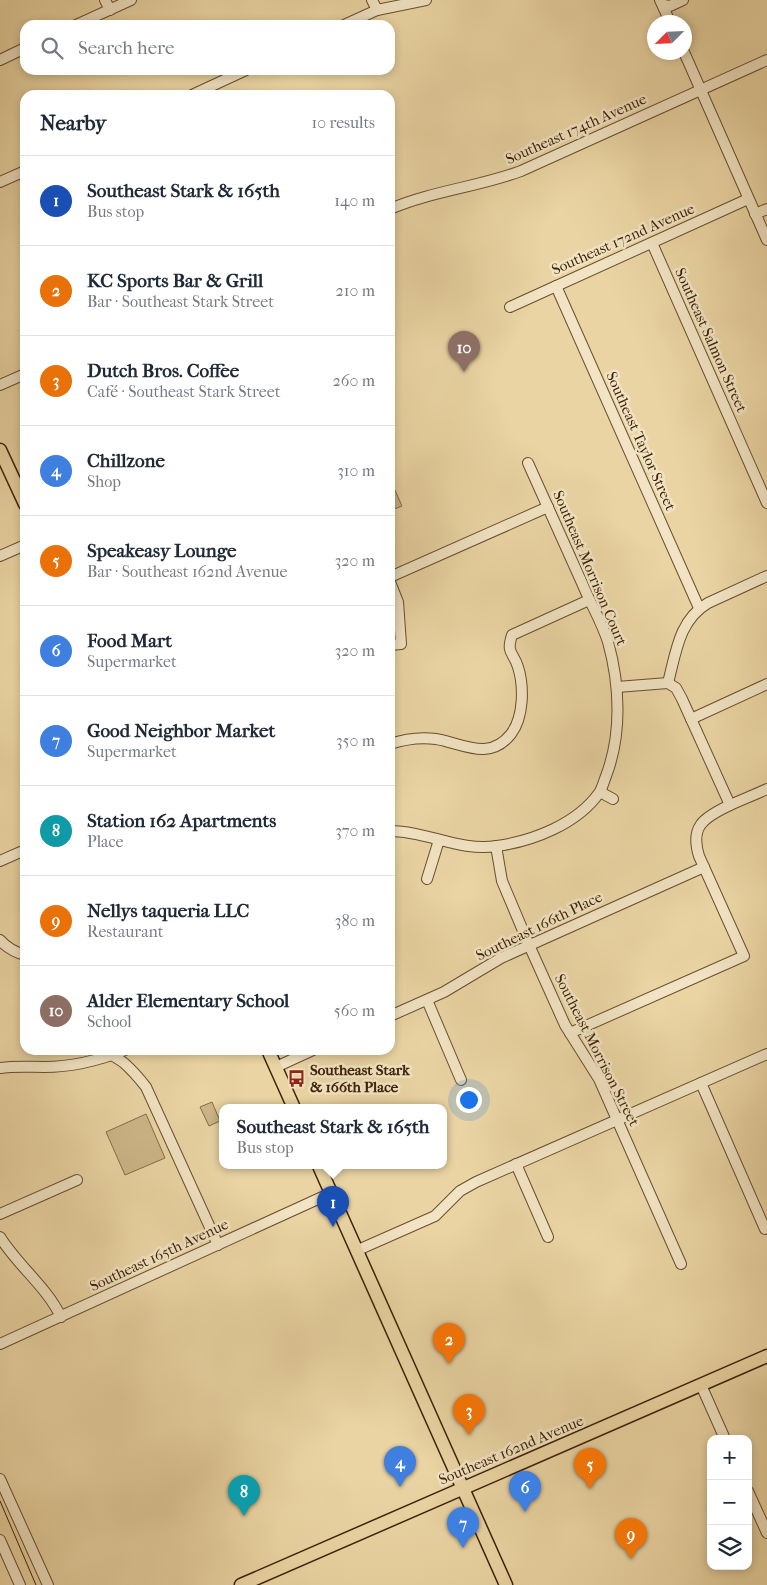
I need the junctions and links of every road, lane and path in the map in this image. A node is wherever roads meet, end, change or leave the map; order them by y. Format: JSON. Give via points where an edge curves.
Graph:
{"nodes":[{"id":1,"x":131,"y":0,"type":"edge"},
{"id":2,"x":426,"y":0,"type":"edge"},
{"id":3,"x":682,"y":0,"type":"edge"},
{"id":4,"x":662,"y":3,"type":"edge"},
{"id":5,"x":108,"y":5,"type":"edge"},
{"id":6,"x":375,"y":5,"type":"edge"},
{"id":7,"x":667,"y":15,"type":"edge"},
{"id":8,"x":84,"y":20,"type":"edge"},
{"id":9,"x":352,"y":20,"type":"edge"},
{"id":10,"x":20,"y":50,"type":"edge"},
{"id":11,"x":0,"y":60,"type":"edge"},
{"id":12,"x":688,"y":60,"type":"edge"},
{"id":13,"x":767,"y":60,"type":"edge"},
{"id":14,"x":237,"y":75,"type":"edge"},
{"id":15,"x":210,"y":90,"type":"edge"},
{"id":16,"x":701,"y":90,"type":"junction"},
{"id":17,"x":20,"y":173,"type":"edge"},
{"id":18,"x":0,"y":182,"type":"edge"},
{"id":19,"x":748,"y":199,"type":"junction"},
{"id":20,"x":395,"y":208,"type":"edge"},
{"id":21,"x":767,"y":209,"type":"edge"},
{"id":22,"x":755,"y":214,"type":"junction"},
{"id":23,"x":767,"y":240,"type":"edge"},
{"id":24,"x":652,"y":243,"type":"junction"},
{"id":25,"x":556,"y":286,"type":"junction"},
{"id":26,"x":510,"y":307,"type":"dead end"},
{"id":27,"x":20,"y":376,"type":"edge"},
{"id":28,"x":0,"y":385,"type":"edge"},
{"id":29,"x":0,"y":450,"type":"edge"},
{"id":30,"x":528,"y":462,"type":"dead end"},
{"id":31,"x":20,"y":493,"type":"edge"},
{"id":32,"x":767,"y":503,"type":"edge"},
{"id":33,"x":548,"y":507,"type":"junction"},
{"id":34,"x":20,"y":547,"type":"edge"},
{"id":35,"x":0,"y":556,"type":"edge"},
{"id":36,"x":395,"y":575,"type":"edge"},
{"id":37,"x":767,"y":576,"type":"edge"},
{"id":38,"x":395,"y":592,"type":"edge"},
{"id":39,"x":589,"y":600,"type":"junction"},
{"id":40,"x":699,"y":608,"type":"junction"},
{"id":41,"x":395,"y":644,"type":"edge"},
{"id":42,"x":668,"y":683,"type":"junction"},
{"id":43,"x":767,"y":684,"type":"edge"},
{"id":44,"x":617,"y":687,"type":"junction"},
{"id":45,"x":691,"y":719,"type":"junction"},
{"id":46,"x":395,"y":742,"type":"edge"},
{"id":47,"x":767,"y":789,"type":"edge"},
{"id":48,"x":600,"y":792,"type":"junction"},
{"id":49,"x":613,"y":799,"type":"dead end"},
{"id":50,"x":730,"y":805,"type":"junction"},
{"id":51,"x":395,"y":832,"type":"edge"},
{"id":52,"x":439,"y":840,"type":"junction"},
{"id":53,"x":496,"y":846,"type":"junction"},
{"id":54,"x":20,"y":852,"type":"edge"},
{"id":55,"x":0,"y":861,"type":"edge"},
{"id":56,"x":704,"y":867,"type":"junction"},
{"id":57,"x":427,"y":880,"type":"dead end"},
{"id":58,"x":0,"y":940,"type":"edge"},
{"id":59,"x":529,"y":945,"type":"junction"},
{"id":60,"x":20,"y":953,"type":"edge"},
{"id":61,"x":427,"y":1000,"type":"junction"},
{"id":62,"x":395,"y":1014,"type":"edge"},
{"id":63,"x":570,"y":1033,"type":"junction"},
{"id":64,"x":767,"y":1054,"type":"edge"},
{"id":65,"x":104,"y":1055,"type":"edge"},
{"id":66,"x":112,"y":1055,"type":"edge"},
{"id":67,"x":270,"y":1055,"type":"edge"},
{"id":68,"x":302,"y":1055,"type":"edge"},
{"id":69,"x":276,"y":1066,"type":"junction"},
{"id":70,"x":45,"y":1067,"type":"junction"},
{"id":71,"x":0,"y":1068,"type":"edge"},
{"id":72,"x":45,"y":1078,"type":"dead end"},
{"id":73,"x":460,"y":1080,"type":"dead end"},
{"id":74,"x":701,"y":1083,"type":"junction"},
{"id":75,"x":292,"y":1104,"type":"edge"},
{"id":76,"x":617,"y":1120,"type":"junction"},
{"id":77,"x":516,"y":1164,"type":"junction"},
{"id":78,"x":320,"y":1169,"type":"edge"},
{"id":79,"x":77,"y":1180,"type":"dead end"},
{"id":80,"x":331,"y":1193,"type":"junction"},
{"id":81,"x":0,"y":1214,"type":"edge"},
{"id":82,"x":765,"y":1229,"type":"dead end"},
{"id":83,"x":0,"y":1237,"type":"edge"},
{"id":84,"x":548,"y":1237,"type":"dead end"},
{"id":85,"x":218,"y":1245,"type":"junction"},
{"id":86,"x":358,"y":1250,"type":"junction"},
{"id":87,"x":681,"y":1264,"type":"dead end"},
{"id":88,"x":60,"y":1317,"type":"junction"},
{"id":89,"x":0,"y":1344,"type":"edge"},
{"id":90,"x":767,"y":1356,"type":"edge"},
{"id":91,"x":701,"y":1385,"type":"junction"},
{"id":92,"x":723,"y":1435,"type":"edge"},
{"id":93,"x":0,"y":1479,"type":"edge"},
{"id":94,"x":464,"y":1489,"type":"junction"},
{"id":95,"x":752,"y":1500,"type":"edge"},
{"id":96,"x":767,"y":1533,"type":"edge"},
{"id":97,"x":0,"y":1540,"type":"edge"},
{"id":98,"x":20,"y":1585,"type":"edge"},
{"id":99,"x":48,"y":1585,"type":"edge"},
{"id":100,"x":241,"y":1585,"type":"edge"},
{"id":101,"x":506,"y":1585,"type":"edge"}],
"edges":[{"from":1,"to":5,"type":"street"},
{"from":2,"to":6,"type":"street"},
{"from":3,"to":4,"type":"street","via":[[670,6]]},
{"from":4,"to":7,"type":"street"},
{"from":5,"to":8,"type":"street"},
{"from":6,"to":9,"type":"street"},
{"from":10,"to":11,"type":"street"},
{"from":12,"to":16,"type":"street"},
{"from":13,"to":16,"type":"street","name":"Southeast 174th Avenue"},
{"from":14,"to":15,"type":"street"},
{"from":16,"to":19,"type":"street"},
{"from":16,"to":20,"type":"street","name":"Southeast 174th Avenue","via":[[516,173]]},
{"from":17,"to":18,"type":"street"},
{"from":19,"to":22,"type":"street"},
{"from":19,"to":24,"type":"street","name":"Southeast 172nd Avenue"},
{"from":21,"to":22,"type":"street"},
{"from":22,"to":23,"type":"street"},
{"from":24,"to":25,"type":"street","name":"Southeast 172nd Avenue"},
{"from":24,"to":32,"type":"street","name":"Southeast Salmon Street"},
{"from":25,"to":26,"type":"street","name":"Southeast 172nd Avenue"},
{"from":25,"to":40,"type":"street","name":"Southeast Taylor Street"},
{"from":27,"to":28,"type":"street"},
{"from":29,"to":31,"type":"main road"},
{"from":30,"to":33,"type":"street","name":"Southeast Morrison Court"},
{"from":33,"to":36,"type":"street"},
{"from":33,"to":39,"type":"street","name":"Southeast Morrison Court"},
{"from":34,"to":35,"type":"street"},
{"from":37,"to":40,"type":"street"},
{"from":38,"to":41,"type":"street","via":[[400,613],[401,644]]},
{"from":39,"to":44,"type":"street","name":"Southeast Morrison Court","via":[[607,640]]},
{"from":39,"to":46,"type":"street","via":[[512,635],[508,646],[520,674],[521,698],[518,721],[513,732],[501,743],[482,749],[434,739]]},
{"from":40,"to":42,"type":"street","via":[[681,632]]},
{"from":42,"to":44,"type":"street"},
{"from":42,"to":45,"type":"street","via":[[676,688]]},
{"from":43,"to":45,"type":"street"},
{"from":44,"to":48,"type":"street","name":"Southeast Morrison Court","via":[[615,738]]},
{"from":45,"to":50,"type":"street"},
{"from":47,"to":50,"type":"street"},
{"from":48,"to":49,"type":"street"},
{"from":48,"to":53,"type":"street","via":[[569,820],[527,840]]},
{"from":50,"to":56,"type":"street","via":[[705,818],[698,828],[696,846]]},
{"from":51,"to":52,"type":"street"},
{"from":52,"to":53,"type":"street","via":[[475,847]]},
{"from":52,"to":57,"type":"street"},
{"from":53,"to":59,"type":"street","name":"Southeast Morrison Street","via":[[502,881]]},
{"from":54,"to":55,"type":"street"},
{"from":56,"to":59,"type":"street","name":"Southeast 166th Place"},
{"from":56,"to":63,"type":"street","via":[[744,956]]},
{"from":58,"to":60,"type":"street"},
{"from":59,"to":61,"type":"street","name":"Southeast 166th Place"},
{"from":59,"to":63,"type":"street","name":"Southeast Morrison Street"},
{"from":61,"to":62,"type":"street","name":"Southeast 166th Place"},
{"from":61,"to":73,"type":"street"},
{"from":63,"to":76,"type":"street","name":"Southeast Morrison Street","via":[[592,1068]]},
{"from":64,"to":74,"type":"street"},
{"from":65,"to":70,"type":"street","via":[[82,1063]]},
{"from":66,"to":85,"type":"street","via":[[133,1070],[146,1087]]},
{"from":67,"to":69,"type":"main road"},
{"from":68,"to":69,"type":"street"},
{"from":69,"to":75,"type":"main road"},
{"from":70,"to":71,"type":"street"},
{"from":70,"to":72,"type":"street"},
{"from":74,"to":76,"type":"street"},
{"from":74,"to":82,"type":"street"},
{"from":76,"to":77,"type":"street"},
{"from":76,"to":87,"type":"street","name":"Southeast Morrison Street"},
{"from":77,"to":84,"type":"street"},
{"from":77,"to":86,"type":"street","via":[[467,1186],[435,1216]]},
{"from":78,"to":80,"type":"main road"},
{"from":79,"to":81,"type":"street"},
{"from":80,"to":85,"type":"street","name":"Southeast 165th Avenue"},
{"from":80,"to":86,"type":"main road"},
{"from":83,"to":88,"type":"street","via":[[46,1292]]},
{"from":85,"to":88,"type":"street","name":"Southeast 165th Avenue"},
{"from":86,"to":94,"type":"main road"},
{"from":88,"to":89,"type":"street","name":"Southeast 165th Avenue"},
{"from":90,"to":91,"type":"main road","name":"Southeast 162nd Avenue"},
{"from":91,"to":92,"type":"street"},
{"from":91,"to":94,"type":"main road","name":"Southeast 162nd Avenue"},
{"from":93,"to":99,"type":"street"},
{"from":94,"to":100,"type":"main road","name":"Southeast 162nd Avenue"},
{"from":94,"to":101,"type":"main road"},
{"from":95,"to":96,"type":"street"},
{"from":97,"to":98,"type":"street"}]}
